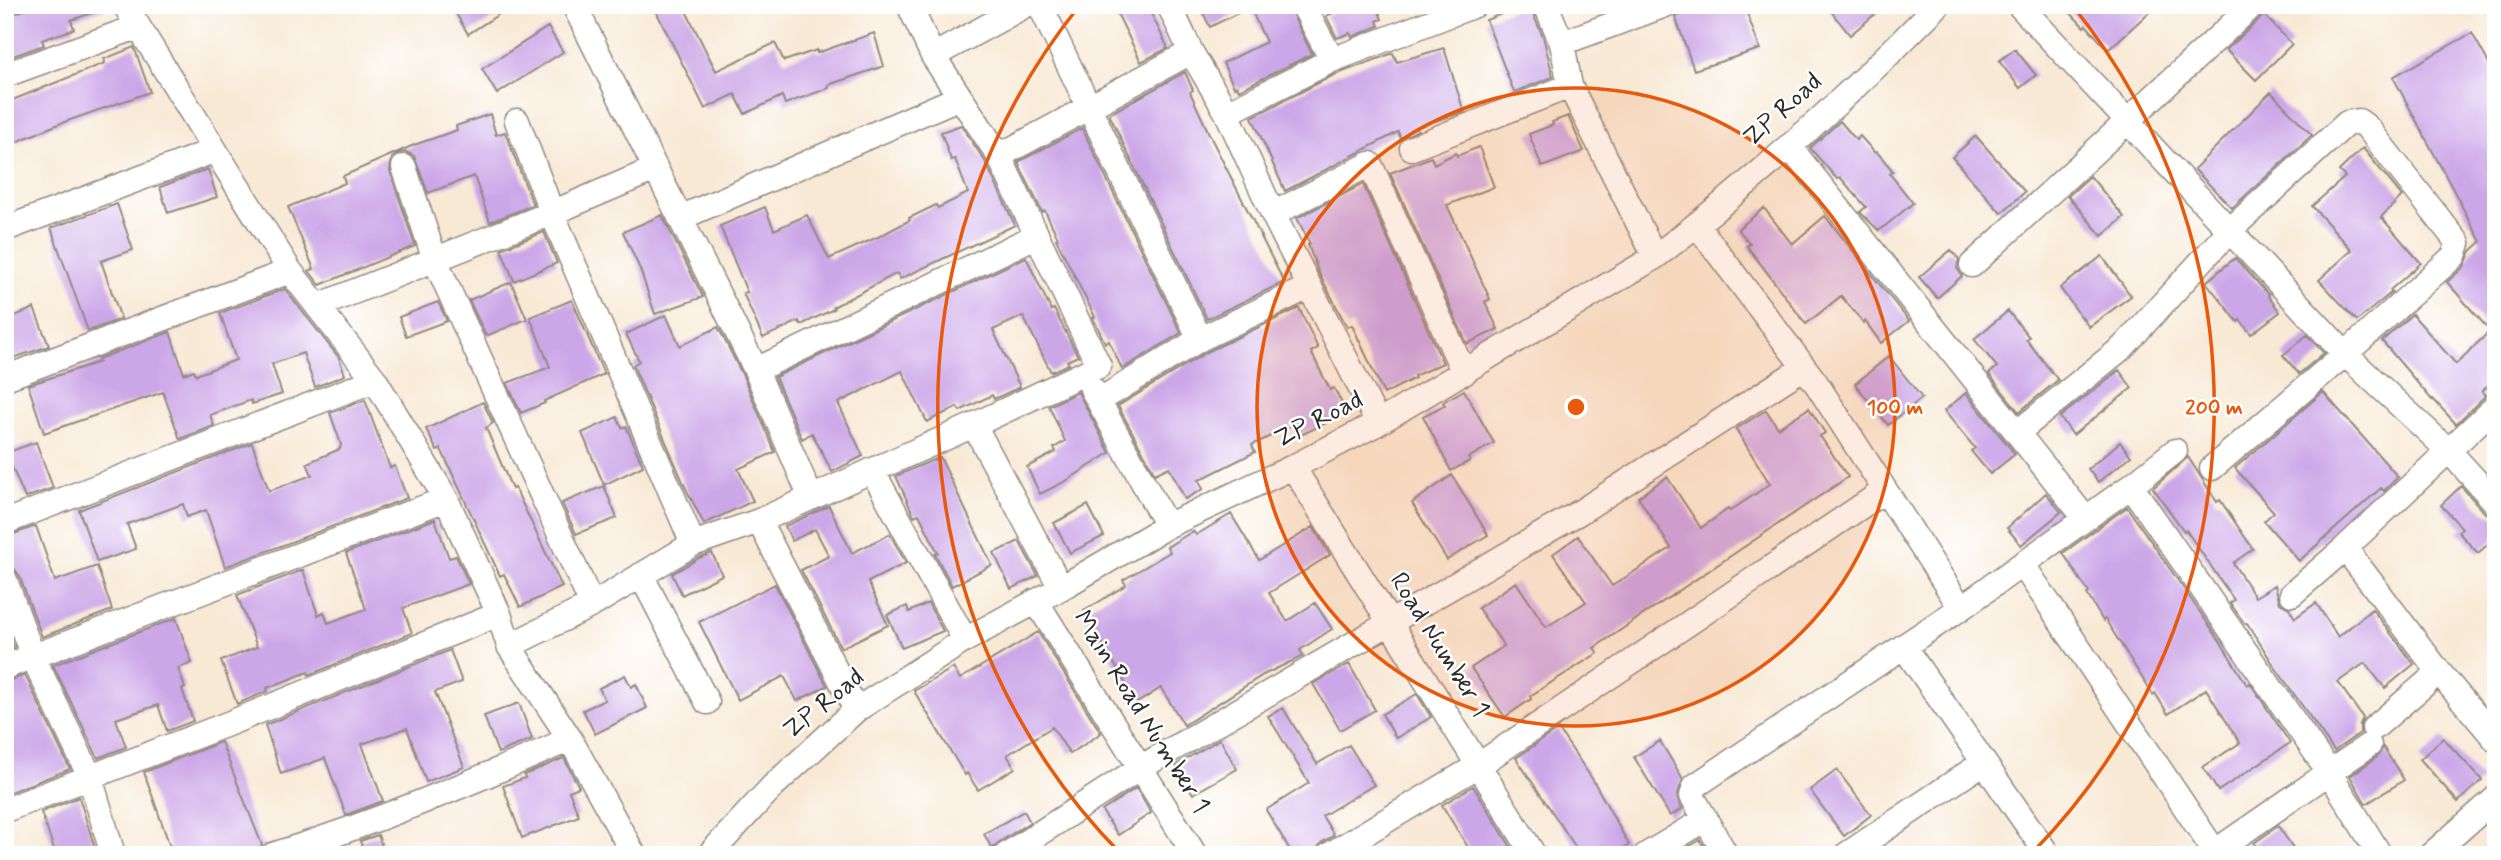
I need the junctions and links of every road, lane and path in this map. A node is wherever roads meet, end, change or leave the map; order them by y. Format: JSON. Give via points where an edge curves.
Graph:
{"nodes":[{"id":1,"x":125,"y":5,"type":"edge"},
{"id":2,"x":574,"y":5,"type":"edge"},
{"id":3,"x":909,"y":5,"type":"edge"},
{"id":4,"x":1026,"y":5,"type":"edge"},
{"id":5,"x":1040,"y":5,"type":"edge"},
{"id":6,"x":1168,"y":5,"type":"edge"},
{"id":7,"x":1303,"y":5,"type":"edge"},
{"id":8,"x":1475,"y":5,"type":"edge"},
{"id":9,"x":1546,"y":5,"type":"edge"},
{"id":10,"x":1665,"y":5,"type":"edge"},
{"id":11,"x":1938,"y":5,"type":"edge"},
{"id":12,"x":2019,"y":5,"type":"edge"},
{"id":13,"x":2253,"y":5,"type":"edge"},
{"id":14,"x":138,"y":27,"type":"junction"},
{"id":15,"x":1562,"y":43,"type":"junction"},
{"id":16,"x":1191,"y":52,"type":"junction"},
{"id":17,"x":933,"y":56,"type":"junction"},
{"id":18,"x":1332,"y":60,"type":"junction"},
{"id":19,"x":5,"y":75,"type":"edge"},
{"id":20,"x":1570,"y":86,"type":"junction"},
{"id":21,"x":960,"y":97,"type":"junction"},
{"id":22,"x":1090,"y":109,"type":"junction"},
{"id":23,"x":1227,"y":113,"type":"junction"},
{"id":24,"x":517,"y":121,"type":"dead end"},
{"id":25,"x":2127,"y":121,"type":"junction"},
{"id":26,"x":1790,"y":146,"type":"junction"},
{"id":27,"x":1412,"y":148,"type":"dead end"},
{"id":28,"x":213,"y":151,"type":"junction"},
{"id":29,"x":999,"y":156,"type":"junction"},
{"id":30,"x":404,"y":167,"type":"dead end"},
{"id":31,"x":655,"y":169,"type":"junction"},
{"id":32,"x":552,"y":213,"type":"junction"},
{"id":33,"x":1273,"y":214,"type":"junction"},
{"id":34,"x":680,"y":218,"type":"junction"},
{"id":35,"x":1697,"y":225,"type":"junction"},
{"id":36,"x":5,"y":229,"type":"edge"},
{"id":37,"x":2230,"y":230,"type":"junction"},
{"id":38,"x":1036,"y":236,"type":"junction"},
{"id":39,"x":1655,"y":257,"type":"junction"},
{"id":40,"x":435,"y":260,"type":"junction"},
{"id":41,"x":1972,"y":265,"type":"dead end"},
{"id":42,"x":290,"y":271,"type":"junction"},
{"id":43,"x":1310,"y":287,"type":"junction"},
{"id":44,"x":318,"y":306,"type":"junction"},
{"id":45,"x":1200,"y":339,"type":"junction"},
{"id":46,"x":2346,"y":354,"type":"junction"},
{"id":47,"x":1803,"y":368,"type":"junction"},
{"id":48,"x":756,"y":370,"type":"junction"},
{"id":49,"x":1464,"y":373,"type":"junction"},
{"id":50,"x":1082,"y":374,"type":"junction"},
{"id":51,"x":5,"y":378,"type":"edge"},
{"id":52,"x":375,"y":380,"type":"junction"},
{"id":53,"x":1100,"y":400,"type":"junction"},
{"id":54,"x":2496,"y":406,"type":"edge"},
{"id":55,"x":1378,"y":423,"type":"junction"},
{"id":56,"x":974,"y":425,"type":"junction"},
{"id":57,"x":2018,"y":432,"type":"junction"},
{"id":58,"x":2175,"y":451,"type":"dead end"},
{"id":59,"x":2449,"y":451,"type":"junction"},
{"id":60,"x":1293,"y":467,"type":"junction"},
{"id":61,"x":2212,"y":468,"type":"dead end"},
{"id":62,"x":872,"y":470,"type":"junction"},
{"id":63,"x":2131,"y":486,"type":"junction"},
{"id":64,"x":1884,"y":491,"type":"junction"},
{"id":65,"x":811,"y":498,"type":"junction"},
{"id":66,"x":446,"y":499,"type":"junction"},
{"id":67,"x":2496,"y":503,"type":"edge"},
{"id":68,"x":2085,"y":518,"type":"junction"},
{"id":69,"x":759,"y":521,"type":"junction"},
{"id":70,"x":5,"y":522,"type":"edge"},
{"id":71,"x":1167,"y":526,"type":"junction"},
{"id":72,"x":693,"y":544,"type":"junction"},
{"id":73,"x":2345,"y":548,"type":"junction"},
{"id":74,"x":2023,"y":565,"type":"junction"},
{"id":75,"x":641,"y":575,"type":"junction"},
{"id":76,"x":5,"y":580,"type":"edge"},
{"id":77,"x":1061,"y":589,"type":"junction"},
{"id":78,"x":2292,"y":594,"type":"dead end"},
{"id":79,"x":1035,"y":601,"type":"junction"},
{"id":80,"x":592,"y":604,"type":"junction"},
{"id":81,"x":1961,"y":608,"type":"junction"},
{"id":82,"x":499,"y":614,"type":"junction"},
{"id":83,"x":1389,"y":622,"type":"junction"},
{"id":84,"x":965,"y":640,"type":"junction"},
{"id":85,"x":509,"y":646,"type":"junction"},
{"id":86,"x":1904,"y":647,"type":"junction"},
{"id":87,"x":33,"y":656,"type":"junction"},
{"id":88,"x":5,"y":667,"type":"edge"},
{"id":89,"x":2439,"y":672,"type":"junction"},
{"id":90,"x":707,"y":702,"type":"dead end"},
{"id":91,"x":856,"y":710,"type":"junction"},
{"id":92,"x":570,"y":739,"type":"junction"},
{"id":93,"x":2496,"y":740,"type":"edge"},
{"id":94,"x":1983,"y":763,"type":"junction"},
{"id":95,"x":1479,"y":765,"type":"junction"},
{"id":96,"x":1140,"y":768,"type":"junction"},
{"id":97,"x":2329,"y":772,"type":"junction"},
{"id":98,"x":90,"y":777,"type":"junction"},
{"id":99,"x":2496,"y":798,"type":"edge"},
{"id":100,"x":5,"y":810,"type":"edge"},
{"id":101,"x":1706,"y":819,"type":"junction"},
{"id":102,"x":2214,"y":854,"type":"edge"},
{"id":103,"x":113,"y":855,"type":"edge"},
{"id":104,"x":273,"y":855,"type":"edge"},
{"id":105,"x":634,"y":855,"type":"edge"},
{"id":106,"x":709,"y":855,"type":"edge"},
{"id":107,"x":1006,"y":855,"type":"edge"},
{"id":108,"x":1195,"y":855,"type":"edge"},
{"id":109,"x":1329,"y":855,"type":"edge"},
{"id":110,"x":1534,"y":855,"type":"edge"},
{"id":111,"x":1646,"y":855,"type":"edge"},
{"id":112,"x":1726,"y":855,"type":"edge"},
{"id":113,"x":1846,"y":855,"type":"edge"},
{"id":114,"x":2048,"y":855,"type":"edge"},
{"id":115,"x":2380,"y":855,"type":"edge"},
{"id":116,"x":2431,"y":855,"type":"edge"}],
"edges":[{"from":1,"to":14,"type":"street"},
{"from":2,"to":31,"type":"street"},
{"from":3,"to":17,"type":"street"},
{"from":4,"to":17,"type":"street"},
{"from":5,"to":22,"type":"street"},
{"from":6,"to":16,"type":"street"},
{"from":7,"to":18,"type":"street"},
{"from":8,"to":18,"type":"street"},
{"from":9,"to":15,"type":"street"},
{"from":10,"to":15,"type":"street"},
{"from":11,"to":26,"type":"street","name":"ZP Road"},
{"from":12,"to":25,"type":"street"},
{"from":13,"to":25,"type":"street"},
{"from":14,"to":19,"type":"street"},
{"from":14,"to":28,"type":"street"},
{"from":15,"to":20,"type":"street"},
{"from":16,"to":22,"type":"street"},
{"from":16,"to":23,"type":"street"},
{"from":17,"to":21,"type":"street"},
{"from":18,"to":23,"type":"street"},
{"from":20,"to":27,"type":"street"},
{"from":20,"to":39,"type":"street"},
{"from":21,"to":29,"type":"street"},
{"from":21,"to":34,"type":"street"},
{"from":22,"to":29,"type":"street"},
{"from":22,"to":45,"type":"street"},
{"from":23,"to":33,"type":"street"},
{"from":24,"to":32,"type":"street"},
{"from":25,"to":37,"type":"street"},
{"from":25,"to":41,"type":"street"},
{"from":26,"to":35,"type":"street","name":"ZP Road"},
{"from":26,"to":57,"type":"street"},
{"from":28,"to":36,"type":"street"},
{"from":28,"to":42,"type":"street"},
{"from":29,"to":38,"type":"street"},
{"from":30,"to":40,"type":"street"},
{"from":31,"to":32,"type":"street"},
{"from":31,"to":34,"type":"street"},
{"from":32,"to":40,"type":"street"},
{"from":32,"to":72,"type":"street"},
{"from":33,"to":43,"type":"street"},
{"from":33,"to":49,"type":"street","via":[[1370,164]]},
{"from":34,"to":48,"type":"street"},
{"from":35,"to":39,"type":"street","name":"ZP Road"},
{"from":35,"to":47,"type":"street"},
{"from":37,"to":46,"type":"street"},
{"from":37,"to":46,"type":"street","via":[[2347,123],[2359,121],[2367,127],[2458,243],[2454,256]]},
{"from":37,"to":57,"type":"street","via":[[2123,347]]},
{"from":38,"to":48,"type":"street"},
{"from":38,"to":50,"type":"street","via":[[1099,366]]},
{"from":39,"to":49,"type":"street","name":"ZP Road"},
{"from":40,"to":44,"type":"street"},
{"from":40,"to":80,"type":"street"},
{"from":42,"to":44,"type":"street"},
{"from":42,"to":51,"type":"street"},
{"from":43,"to":45,"type":"street"},
{"from":43,"to":55,"type":"street"},
{"from":44,"to":52,"type":"street"},
{"from":45,"to":53,"type":"street"},
{"from":46,"to":59,"type":"street"},
{"from":46,"to":61,"type":"street"},
{"from":47,"to":64,"type":"street"},
{"from":47,"to":83,"type":"street","via":[[1580,512]]},
{"from":48,"to":65,"type":"street"},
{"from":49,"to":55,"type":"street","name":"ZP Road"},
{"from":50,"to":53,"type":"street"},
{"from":50,"to":56,"type":"street"},
{"from":52,"to":66,"type":"street"},
{"from":52,"to":70,"type":"street"},
{"from":53,"to":71,"type":"street"},
{"from":54,"to":59,"type":"street"},
{"from":55,"to":60,"type":"street","name":"ZP Road"},
{"from":56,"to":62,"type":"street"},
{"from":56,"to":77,"type":"street"},
{"from":57,"to":68,"type":"street"},
{"from":58,"to":63,"type":"street"},
{"from":59,"to":67,"type":"street"},
{"from":59,"to":73,"type":"street"},
{"from":60,"to":71,"type":"street","name":"ZP Road"},
{"from":60,"to":83,"type":"street","name":"Road Number 1"},
{"from":62,"to":65,"type":"street"},
{"from":62,"to":84,"type":"street"},
{"from":63,"to":68,"type":"street"},
{"from":63,"to":97,"type":"street"},
{"from":64,"to":81,"type":"street"},
{"from":64,"to":95,"type":"street"},
{"from":65,"to":69,"type":"street"},
{"from":66,"to":82,"type":"street"},
{"from":66,"to":87,"type":"street"},
{"from":68,"to":74,"type":"street"},
{"from":69,"to":72,"type":"street"},
{"from":69,"to":91,"type":"street"},
{"from":71,"to":77,"type":"street","name":"ZP Road"},
{"from":72,"to":75,"type":"street"},
{"from":73,"to":78,"type":"street"},
{"from":73,"to":89,"type":"street"},
{"from":74,"to":81,"type":"street"},
{"from":74,"to":102,"type":"street"},
{"from":75,"to":80,"type":"street"},
{"from":75,"to":90,"type":"street"},
{"from":76,"to":87,"type":"street"},
{"from":77,"to":79,"type":"street","name":"ZP Road"},
{"from":79,"to":84,"type":"street","name":"ZP Road"},
{"from":79,"to":96,"type":"street","name":"Main Road Number 1"},
{"from":80,"to":85,"type":"street"},
{"from":81,"to":86,"type":"street"},
{"from":82,"to":85,"type":"street"},
{"from":82,"to":98,"type":"street"},
{"from":83,"to":95,"type":"street","name":"Road Number 1"},
{"from":83,"to":96,"type":"street"},
{"from":84,"to":91,"type":"street","name":"ZP Road"},
{"from":85,"to":92,"type":"street"},
{"from":86,"to":94,"type":"street"},
{"from":86,"to":101,"type":"street","via":[[1695,786],[1692,796]]},
{"from":87,"to":88,"type":"street"},
{"from":87,"to":98,"type":"street"},
{"from":89,"to":93,"type":"street"},
{"from":89,"to":97,"type":"street"},
{"from":91,"to":106,"type":"street","name":"ZP Road","via":[[773,786]]},
{"from":92,"to":104,"type":"street","via":[[456,790]]},
{"from":92,"to":105,"type":"street"},
{"from":94,"to":113,"type":"street"},
{"from":94,"to":114,"type":"street"},
{"from":95,"to":109,"type":"street"},
{"from":95,"to":110,"type":"street","name":"Road Number 1"},
{"from":96,"to":107,"type":"street"},
{"from":96,"to":108,"type":"street","name":"Main Road Number 1"},
{"from":97,"to":102,"type":"street"},
{"from":97,"to":115,"type":"street"},
{"from":98,"to":100,"type":"street"},
{"from":98,"to":103,"type":"street"},
{"from":99,"to":116,"type":"street"},
{"from":101,"to":111,"type":"street"},
{"from":101,"to":112,"type":"street"}]}
